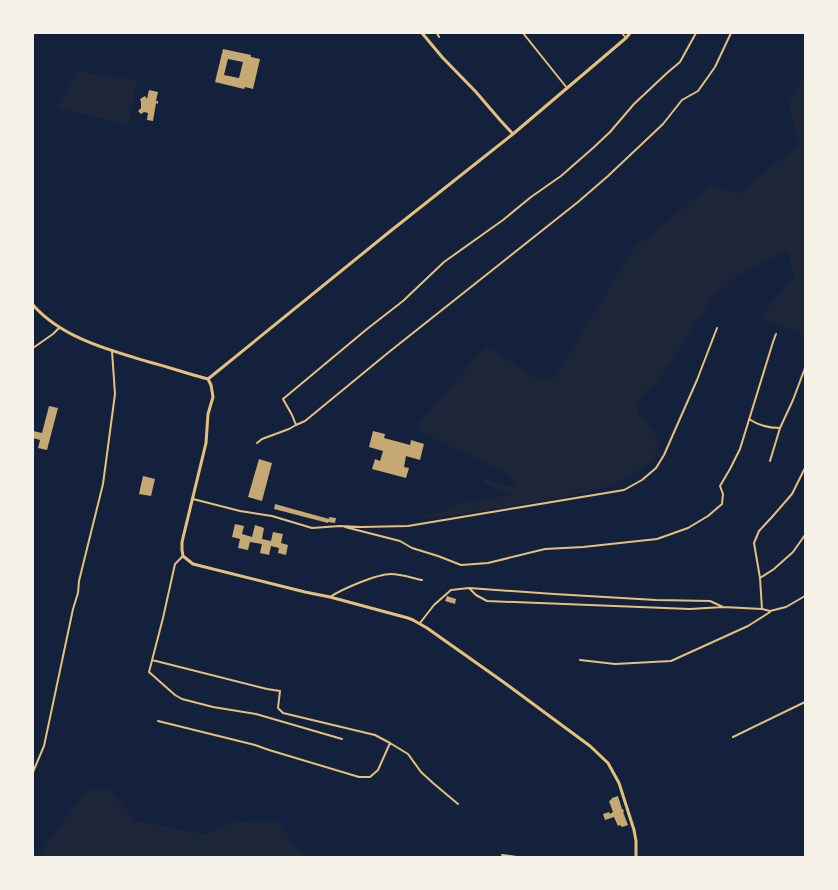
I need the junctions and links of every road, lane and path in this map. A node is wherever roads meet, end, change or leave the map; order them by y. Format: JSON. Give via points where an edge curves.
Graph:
{"nodes":[{"id":1,"x":422,"y":33,"type":"edge"},
{"id":2,"x":437,"y":33,"type":"edge"},
{"id":3,"x":523,"y":33,"type":"edge"},
{"id":4,"x":622,"y":33,"type":"edge"},
{"id":5,"x":630,"y":33,"type":"edge"},
{"id":6,"x":696,"y":33,"type":"edge"},
{"id":7,"x":731,"y":33,"type":"edge"},
{"id":8,"x":439,"y":37,"type":"dead end"},
{"id":9,"x":626,"y":38,"type":"junction"},
{"id":10,"x":567,"y":88,"type":"junction"},
{"id":11,"x":513,"y":134,"type":"junction"},
{"id":12,"x":33,"y":305,"type":"edge"},
{"id":13,"x":59,"y":328,"type":"junction"},
{"id":14,"x":717,"y":328,"type":"dead end"},
{"id":15,"x":776,"y":334,"type":"dead end"},
{"id":16,"x":33,"y":348,"type":"edge"},
{"id":17,"x":112,"y":351,"type":"junction"},
{"id":18,"x":805,"y":368,"type":"edge"},
{"id":19,"x":208,"y":379,"type":"junction"},
{"id":20,"x":749,"y":419,"type":"junction"},
{"id":21,"x":296,"y":425,"type":"junction"},
{"id":22,"x":780,"y":428,"type":"junction"},
{"id":23,"x":257,"y":443,"type":"dead end"},
{"id":24,"x":770,"y":461,"type":"dead end"},
{"id":25,"x":805,"y":468,"type":"edge"},
{"id":26,"x":193,"y":499,"type":"junction"},
{"id":27,"x":340,"y":526,"type":"junction"},
{"id":28,"x":805,"y":535,"type":"edge"},
{"id":29,"x":183,"y":556,"type":"junction"},
{"id":30,"x":760,"y":578,"type":"junction"},
{"id":31,"x":422,"y":580,"type":"dead end"},
{"id":32,"x":469,"y":588,"type":"junction"},
{"id":33,"x":805,"y":596,"type":"edge"},
{"id":34,"x":330,"y":597,"type":"junction"},
{"id":35,"x":723,"y":607,"type":"junction"},
{"id":36,"x":762,"y":609,"type":"junction"},
{"id":37,"x":770,"y":611,"type":"junction"},
{"id":38,"x":420,"y":623,"type":"junction"},
{"id":39,"x":152,"y":660,"type":"junction"},
{"id":40,"x":580,"y":660,"type":"dead end"},
{"id":41,"x":805,"y":702,"type":"edge"},
{"id":42,"x":158,"y":722,"type":"dead end"},
{"id":43,"x":733,"y":737,"type":"dead end"},
{"id":44,"x":342,"y":739,"type":"dead end"},
{"id":45,"x":390,"y":743,"type":"junction"},
{"id":46,"x":33,"y":772,"type":"edge"},
{"id":47,"x":458,"y":804,"type":"dead end"},
{"id":48,"x":502,"y":855,"type":"dead end"},
{"id":49,"x":517,"y":857,"type":"edge"},
{"id":50,"x":636,"y":857,"type":"edge"}],
"edges":[{"from":1,"to":11,"type":"main road"},
{"from":2,"to":8,"type":"street"},
{"from":3,"to":10,"type":"street"},
{"from":4,"to":9,"type":"street"},
{"from":5,"to":9,"type":"main road"},
{"from":6,"to":21,"type":"street","via":[[680,62],[634,104],[594,148],[561,176],[444,262],[403,301],[283,399]]},
{"from":7,"to":21,"type":"street","via":[[715,67],[698,91],[682,100],[663,124],[608,176],[305,421]]},
{"from":9,"to":10,"type":"main road"},
{"from":10,"to":11,"type":"main road"},
{"from":11,"to":19,"type":"main road"},
{"from":12,"to":13,"type":"main road"},
{"from":13,"to":16,"type":"street"},
{"from":13,"to":17,"type":"main road"},
{"from":14,"to":27,"type":"street","via":[[664,455],[647,476],[624,490],[408,526]]},
{"from":15,"to":20,"type":"street"},
{"from":17,"to":19,"type":"main road"},
{"from":17,"to":46,"type":"street","via":[[115,394],[103,484],[79,581],[44,746]]},
{"from":18,"to":22,"type":"street"},
{"from":19,"to":26,"type":"main road","via":[[213,397]]},
{"from":20,"to":22,"type":"street","via":[[769,428]]},
{"from":20,"to":27,"type":"street","via":[[740,449],[720,486],[723,494],[722,504],[688,528],[658,539],[545,549],[488,563],[461,565],[412,548],[400,541]]},
{"from":21,"to":23,"type":"street"},
{"from":22,"to":24,"type":"street"},
{"from":25,"to":30,"type":"street","via":[[792,494],[759,531],[754,543]]},
{"from":26,"to":27,"type":"street","via":[[272,516],[312,528]]},
{"from":26,"to":29,"type":"main road","via":[[182,542]]},
{"from":28,"to":30,"type":"street","via":[[793,552]]},
{"from":29,"to":34,"type":"main road","via":[[193,564]]},
{"from":29,"to":39,"type":"street","via":[[175,564]]},
{"from":30,"to":36,"type":"street"},
{"from":31,"to":34,"type":"street","via":[[392,574],[382,575],[339,591]]},
{"from":32,"to":35,"type":"street","via":[[561,595],[710,601]]},
{"from":32,"to":35,"type":"street","via":[[487,601],[690,609]]},
{"from":32,"to":38,"type":"street","via":[[451,590],[434,605]]},
{"from":33,"to":37,"type":"street","via":[[786,607]]},
{"from":34,"to":38,"type":"main road"},
{"from":35,"to":36,"type":"street"},
{"from":36,"to":37,"type":"street"},
{"from":37,"to":40,"type":"street","via":[[748,626],[671,661],[615,664]]},
{"from":38,"to":50,"type":"main road","via":[[590,746],[608,763],[619,783],[634,830]]},
{"from":39,"to":44,"type":"street","via":[[149,672],[182,699],[256,714]]},
{"from":39,"to":45,"type":"street","via":[[280,691],[278,708],[283,713],[375,735]]},
{"from":41,"to":43,"type":"street"},
{"from":42,"to":45,"type":"street","via":[[255,745],[370,777],[378,770]]},
{"from":45,"to":47,"type":"street","via":[[408,754],[421,772]]},
{"from":48,"to":49,"type":"street"}]}
